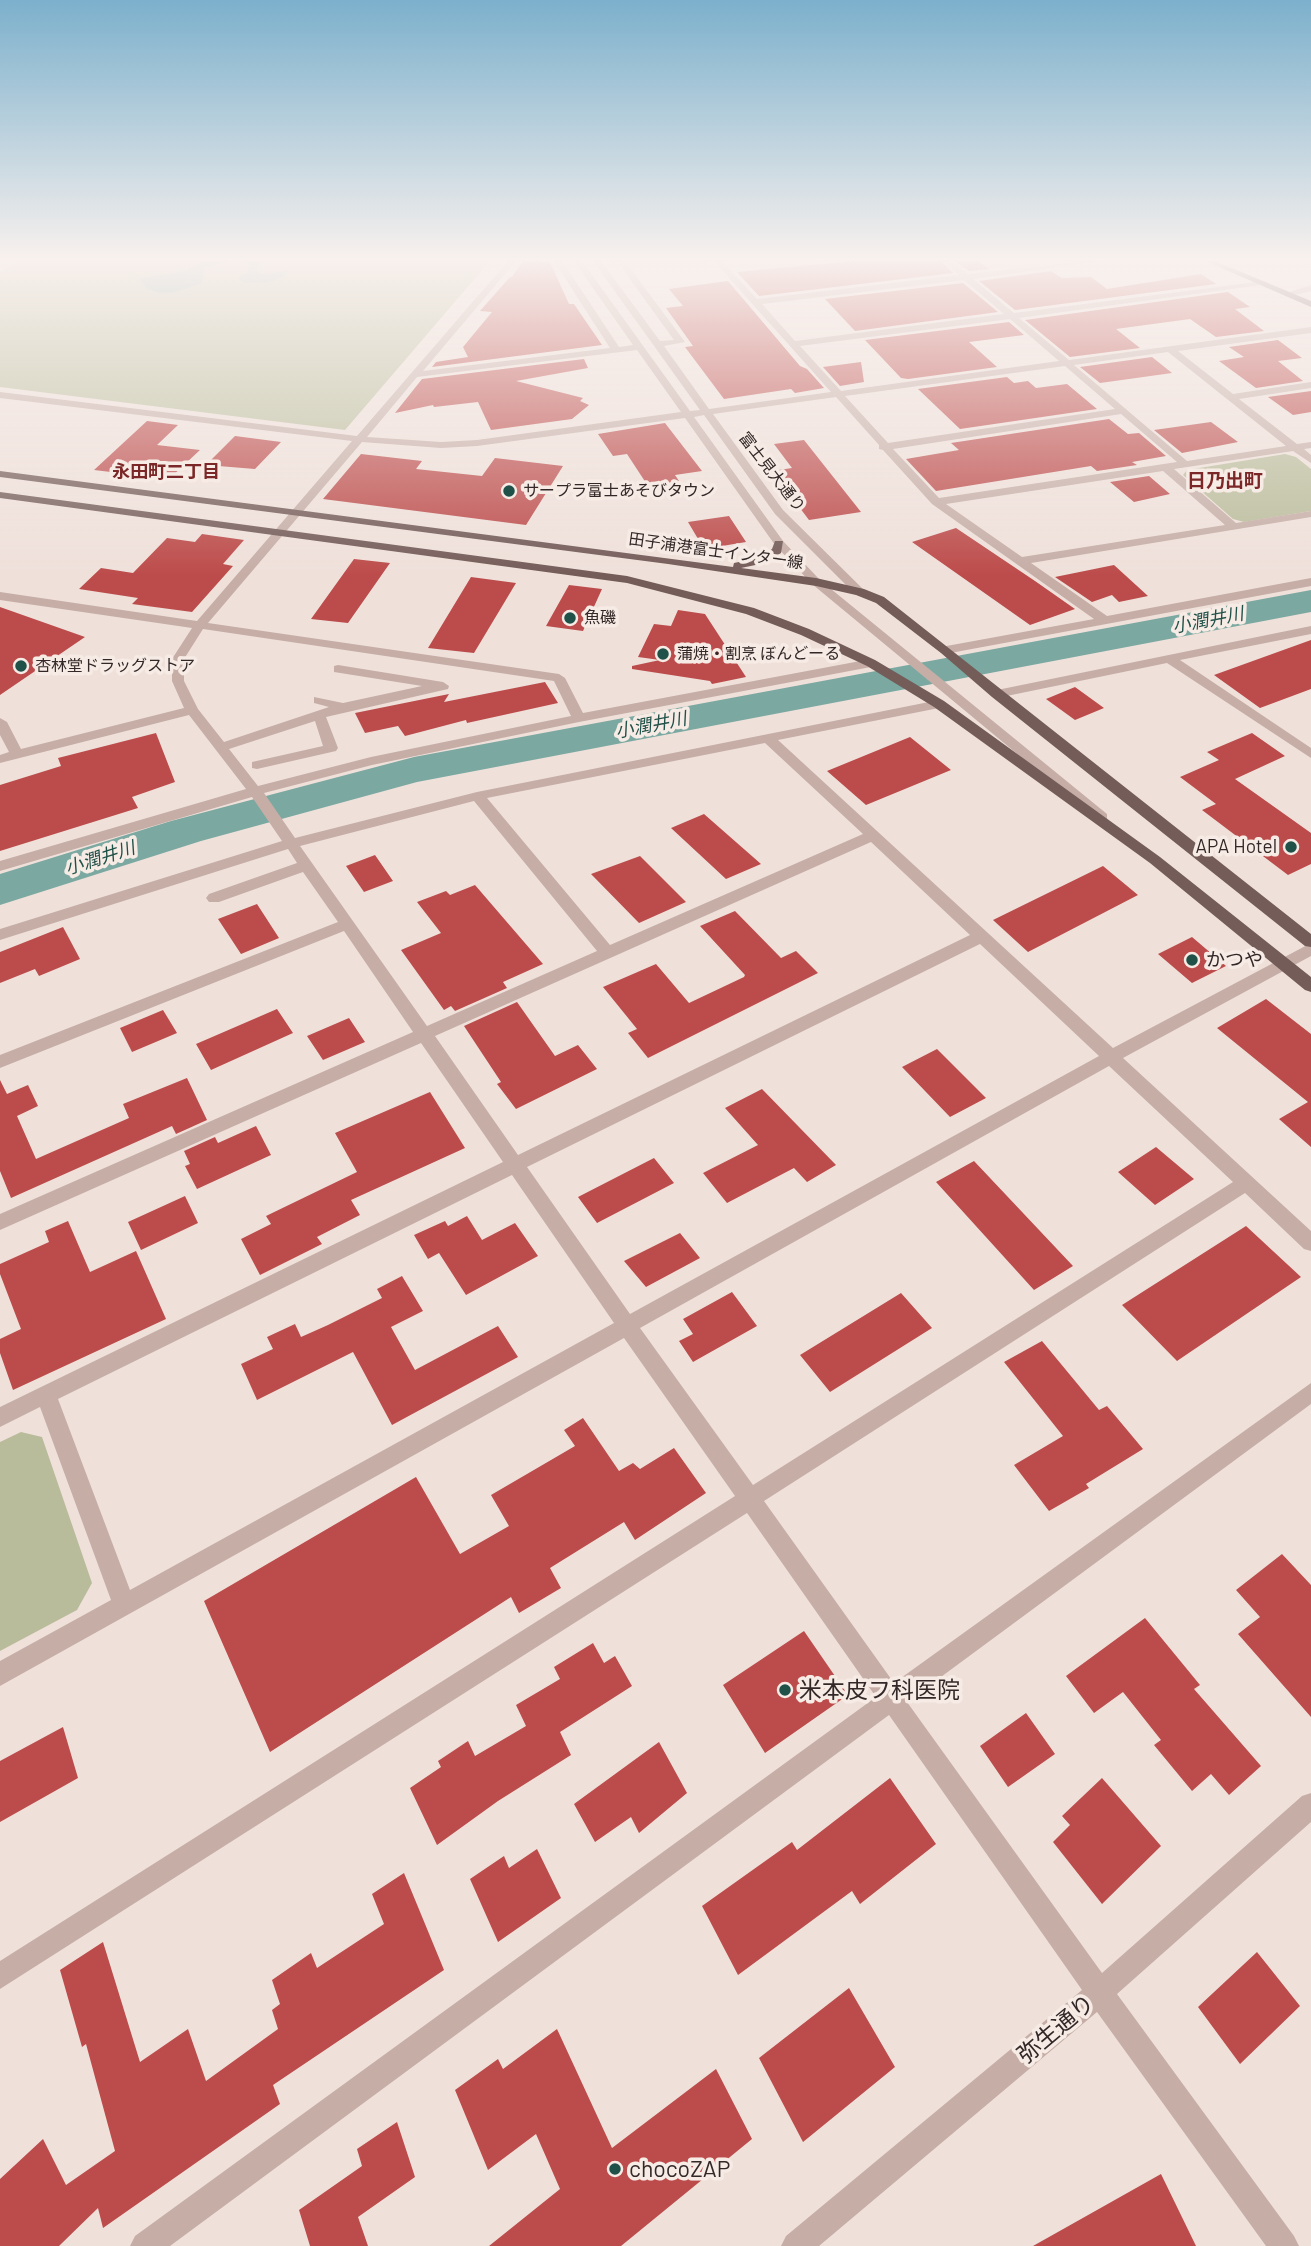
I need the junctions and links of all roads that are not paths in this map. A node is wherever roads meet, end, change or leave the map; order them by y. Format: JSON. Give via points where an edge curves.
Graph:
{"nodes":[{"id":1,"x":421,"y":366,"type":"edge"},
{"id":2,"x":483,"y":366,"type":"edge"},
{"id":3,"x":653,"y":366,"type":"edge"},
{"id":4,"x":674,"y":366,"type":"edge"},
{"id":5,"x":812,"y":366,"type":"edge"},
{"id":6,"x":1048,"y":366,"type":"edge"},
{"id":7,"x":1071,"y":366,"type":"edge"},
{"id":8,"x":1191,"y":366,"type":"edge"},
{"id":9,"x":414,"y":374,"type":"junction"},
{"id":10,"x":1311,"y":385,"type":"edge"},
{"id":11,"x":837,"y":395,"type":"junction"},
{"id":12,"x":0,"y":396,"type":"edge"},
{"id":13,"x":1230,"y":397,"type":"junction"},
{"id":14,"x":1122,"y":411,"type":"junction"},
{"id":15,"x":707,"y":412,"type":"junction"},
{"id":16,"x":689,"y":415,"type":"junction"},
{"id":17,"x":358,"y":439,"type":"junction"},
{"id":18,"x":1311,"y":445,"type":"edge"},
{"id":19,"x":883,"y":447,"type":"junction"},
{"id":20,"x":1295,"y":447,"type":"junction"},
{"id":21,"x":1311,"y":460,"type":"edge"},
{"id":22,"x":1185,"y":464,"type":"junction"},
{"id":23,"x":1164,"y":466,"type":"junction"},
{"id":24,"x":0,"y":474,"type":"edge"},
{"id":25,"x":0,"y":495,"type":"edge"},
{"id":26,"x":936,"y":502,"type":"junction"},
{"id":27,"x":296,"y":512,"type":"junction"},
{"id":28,"x":1311,"y":514,"type":"edge"},
{"id":29,"x":1234,"y":527,"type":"junction"},
{"id":30,"x":281,"y":531,"type":"junction"},
{"id":31,"x":779,"y":543,"type":"junction"},
{"id":32,"x":668,"y":561,"type":"junction"},
{"id":33,"x":1021,"y":561,"type":"junction"},
{"id":34,"x":816,"y":582,"type":"junction"},
{"id":35,"x":1311,"y":582,"type":"edge"},
{"id":36,"x":860,"y":592,"type":"junction"},
{"id":37,"x":0,"y":596,"type":"edge"},
{"id":38,"x":1103,"y":620,"type":"junction"},
{"id":39,"x":200,"y":625,"type":"junction"},
{"id":40,"x":1311,"y":630,"type":"edge"},
{"id":41,"x":945,"y":649,"type":"junction"},
{"id":42,"x":1168,"y":658,"type":"junction"},
{"id":43,"x":871,"y":663,"type":"junction"},
{"id":44,"x":338,"y":669,"type":"dead end"},
{"id":45,"x":997,"y":694,"type":"junction"},
{"id":46,"x":319,"y":699,"type":"dead end"},
{"id":47,"x":939,"y":705,"type":"junction"},
{"id":48,"x":343,"y":707,"type":"junction"},
{"id":49,"x":192,"y":710,"type":"junction"},
{"id":50,"x":320,"y":717,"type":"junction"},
{"id":51,"x":579,"y":718,"type":"junction"},
{"id":52,"x":0,"y":722,"type":"edge"},
{"id":53,"x":768,"y":738,"type":"junction"},
{"id":54,"x":221,"y":747,"type":"junction"},
{"id":55,"x":17,"y":754,"type":"junction"},
{"id":56,"x":1311,"y":754,"type":"edge"},
{"id":57,"x":0,"y":759,"type":"edge"},
{"id":58,"x":257,"y":765,"type":"dead end"},
{"id":59,"x":255,"y":790,"type":"junction"},
{"id":60,"x":477,"y":796,"type":"junction"},
{"id":61,"x":871,"y":836,"type":"junction"},
{"id":62,"x":292,"y":843,"type":"junction"},
{"id":63,"x":1155,"y":860,"type":"junction"},
{"id":64,"x":307,"y":865,"type":"junction"},
{"id":65,"x":0,"y":866,"type":"edge"},
{"id":66,"x":214,"y":898,"type":"dead end"},
{"id":67,"x":348,"y":924,"type":"junction"},
{"id":68,"x":0,"y":935,"type":"edge"},
{"id":69,"x":980,"y":937,"type":"junction"},
{"id":70,"x":1311,"y":942,"type":"edge"},
{"id":71,"x":1311,"y":949,"type":"edge"},
{"id":72,"x":607,"y":952,"type":"junction"},
{"id":73,"x":1283,"y":963,"type":"junction"},
{"id":74,"x":1311,"y":986,"type":"edge"},
{"id":75,"x":424,"y":1035,"type":"junction"},
{"id":76,"x":1111,"y":1057,"type":"junction"},
{"id":77,"x":0,"y":1062,"type":"edge"},
{"id":78,"x":515,"y":1165,"type":"junction"},
{"id":79,"x":1246,"y":1183,"type":"junction"},
{"id":80,"x":0,"y":1222,"type":"edge"},
{"id":81,"x":1311,"y":1243,"type":"edge"},
{"id":82,"x":628,"y":1326,"type":"junction"},
{"id":83,"x":1311,"y":1392,"type":"edge"},
{"id":84,"x":46,"y":1395,"type":"junction"},
{"id":85,"x":0,"y":1417,"type":"edge"},
{"id":86,"x":751,"y":1499,"type":"junction"},
{"id":87,"x":124,"y":1605,"type":"junction"},
{"id":88,"x":0,"y":1674,"type":"edge"},
{"id":89,"x":892,"y":1699,"type":"junction"},
{"id":90,"x":1311,"y":1805,"type":"edge"},
{"id":91,"x":0,"y":1976,"type":"edge"},
{"id":92,"x":1100,"y":1992,"type":"junction"},
{"id":93,"x":145,"y":2246,"type":"edge"},
{"id":94,"x":796,"y":2246,"type":"edge"},
{"id":95,"x":1284,"y":2246,"type":"edge"}],
"edges":[{"from":1,"to":9,"type":"street"},
{"from":2,"to":9,"type":"street"},
{"from":3,"to":16,"type":"street","name":"富士見大通り"},
{"from":4,"to":15,"type":"street","name":"富士見大通り"},
{"from":5,"to":11,"type":"street"},
{"from":6,"to":11,"type":"street"},
{"from":7,"to":14,"type":"street"},
{"from":8,"to":13,"type":"street"},
{"from":9,"to":17,"type":"street"},
{"from":10,"to":13,"type":"street"},
{"from":11,"to":15,"type":"street"},
{"from":11,"to":19,"type":"street"},
{"from":12,"to":17,"type":"street"},
{"from":13,"to":20,"type":"street"},
{"from":14,"to":19,"type":"street"},
{"from":14,"to":22,"type":"street"},
{"from":15,"to":16,"type":"street"},
{"from":15,"to":36,"type":"street","name":"富士見大通り","via":[[779,512]]},
{"from":16,"to":17,"type":"street","via":[[477,443]]},
{"from":16,"to":31,"type":"street","name":"富士見大通り"},
{"from":17,"to":27,"type":"street"},
{"from":18,"to":20,"type":"street"},
{"from":19,"to":26,"type":"street"},
{"from":20,"to":21,"type":"street"},
{"from":20,"to":22,"type":"street"},
{"from":22,"to":23,"type":"street"},
{"from":23,"to":26,"type":"street"},
{"from":23,"to":29,"type":"street"},
{"from":24,"to":27,"type":"main road","name":"田子浦港富士インター線"},
{"from":25,"to":30,"type":"main road"},
{"from":26,"to":33,"type":"street"},
{"from":27,"to":30,"type":"street"},
{"from":27,"to":32,"type":"main road","name":"田子浦港富士インター線"},
{"from":28,"to":29,"type":"street"},
{"from":29,"to":33,"type":"street"},
{"from":30,"to":39,"type":"street"},
{"from":30,"to":43,"type":"main road","via":[[673,589],[750,611]]},
{"from":31,"to":32,"type":"main road","via":[[772,556],[747,565]]},
{"from":31,"to":34,"type":"street","name":"富士見大通り"},
{"from":32,"to":34,"type":"main road","name":"田子浦港富士インター線"},
{"from":33,"to":38,"type":"street"},
{"from":34,"to":36,"type":"main road","name":"田子浦港富士インター線"},
{"from":34,"to":63,"type":"street","name":"富士見大通り"},
{"from":35,"to":38,"type":"street"},
{"from":36,"to":41,"type":"main road","name":"田子浦港富士インター線","via":[[880,600]]},
{"from":37,"to":39,"type":"street"},
{"from":38,"to":41,"type":"street"},
{"from":39,"to":49,"type":"street","via":[[178,659],[178,681]]},
{"from":39,"to":51,"type":"street","via":[[559,678]]},
{"from":40,"to":42,"type":"street"},
{"from":41,"to":45,"type":"main road","name":"田子浦港富士インター線"},
{"from":42,"to":45,"type":"street"},
{"from":42,"to":56,"type":"street"},
{"from":43,"to":47,"type":"main road"},
{"from":43,"to":51,"type":"street"},
{"from":44,"to":48,"type":"street","via":[[443,686]]},
{"from":45,"to":70,"type":"main road","name":"田子浦港富士インター線"},
{"from":46,"to":48,"type":"street"},
{"from":47,"to":53,"type":"street"},
{"from":47,"to":63,"type":"main road"},
{"from":48,"to":50,"type":"street"},
{"from":49,"to":54,"type":"street"},
{"from":49,"to":55,"type":"street"},
{"from":50,"to":54,"type":"street"},
{"from":50,"to":58,"type":"street","via":[[331,748]]},
{"from":51,"to":59,"type":"street"},
{"from":52,"to":55,"type":"street"},
{"from":53,"to":60,"type":"street"},
{"from":53,"to":61,"type":"street"},
{"from":54,"to":59,"type":"street"},
{"from":55,"to":57,"type":"street"},
{"from":59,"to":62,"type":"street"},
{"from":59,"to":65,"type":"street"},
{"from":60,"to":62,"type":"street"},
{"from":60,"to":72,"type":"street"},
{"from":61,"to":69,"type":"street"},
{"from":61,"to":72,"type":"street"},
{"from":62,"to":64,"type":"street"},
{"from":62,"to":68,"type":"street"},
{"from":63,"to":73,"type":"main road"},
{"from":64,"to":66,"type":"street"},
{"from":64,"to":67,"type":"street"},
{"from":67,"to":75,"type":"street"},
{"from":67,"to":77,"type":"street"},
{"from":69,"to":76,"type":"street"},
{"from":69,"to":78,"type":"street"},
{"from":71,"to":73,"type":"street"},
{"from":72,"to":75,"type":"street"},
{"from":73,"to":74,"type":"main road"},
{"from":73,"to":76,"type":"street"},
{"from":75,"to":78,"type":"street"},
{"from":75,"to":80,"type":"street"},
{"from":76,"to":79,"type":"street"},
{"from":76,"to":82,"type":"street"},
{"from":78,"to":82,"type":"street"},
{"from":78,"to":84,"type":"street"},
{"from":79,"to":81,"type":"street"},
{"from":79,"to":86,"type":"street"},
{"from":82,"to":86,"type":"street"},
{"from":82,"to":87,"type":"street"},
{"from":83,"to":89,"type":"street"},
{"from":84,"to":85,"type":"street"},
{"from":84,"to":87,"type":"street"},
{"from":86,"to":89,"type":"street"},
{"from":86,"to":91,"type":"street"},
{"from":87,"to":88,"type":"street"},
{"from":89,"to":92,"type":"street"},
{"from":89,"to":93,"type":"street"},
{"from":90,"to":92,"type":"street","name":"弥生通り"},
{"from":92,"to":94,"type":"street","name":"弥生通り"},
{"from":92,"to":95,"type":"street"}]}
